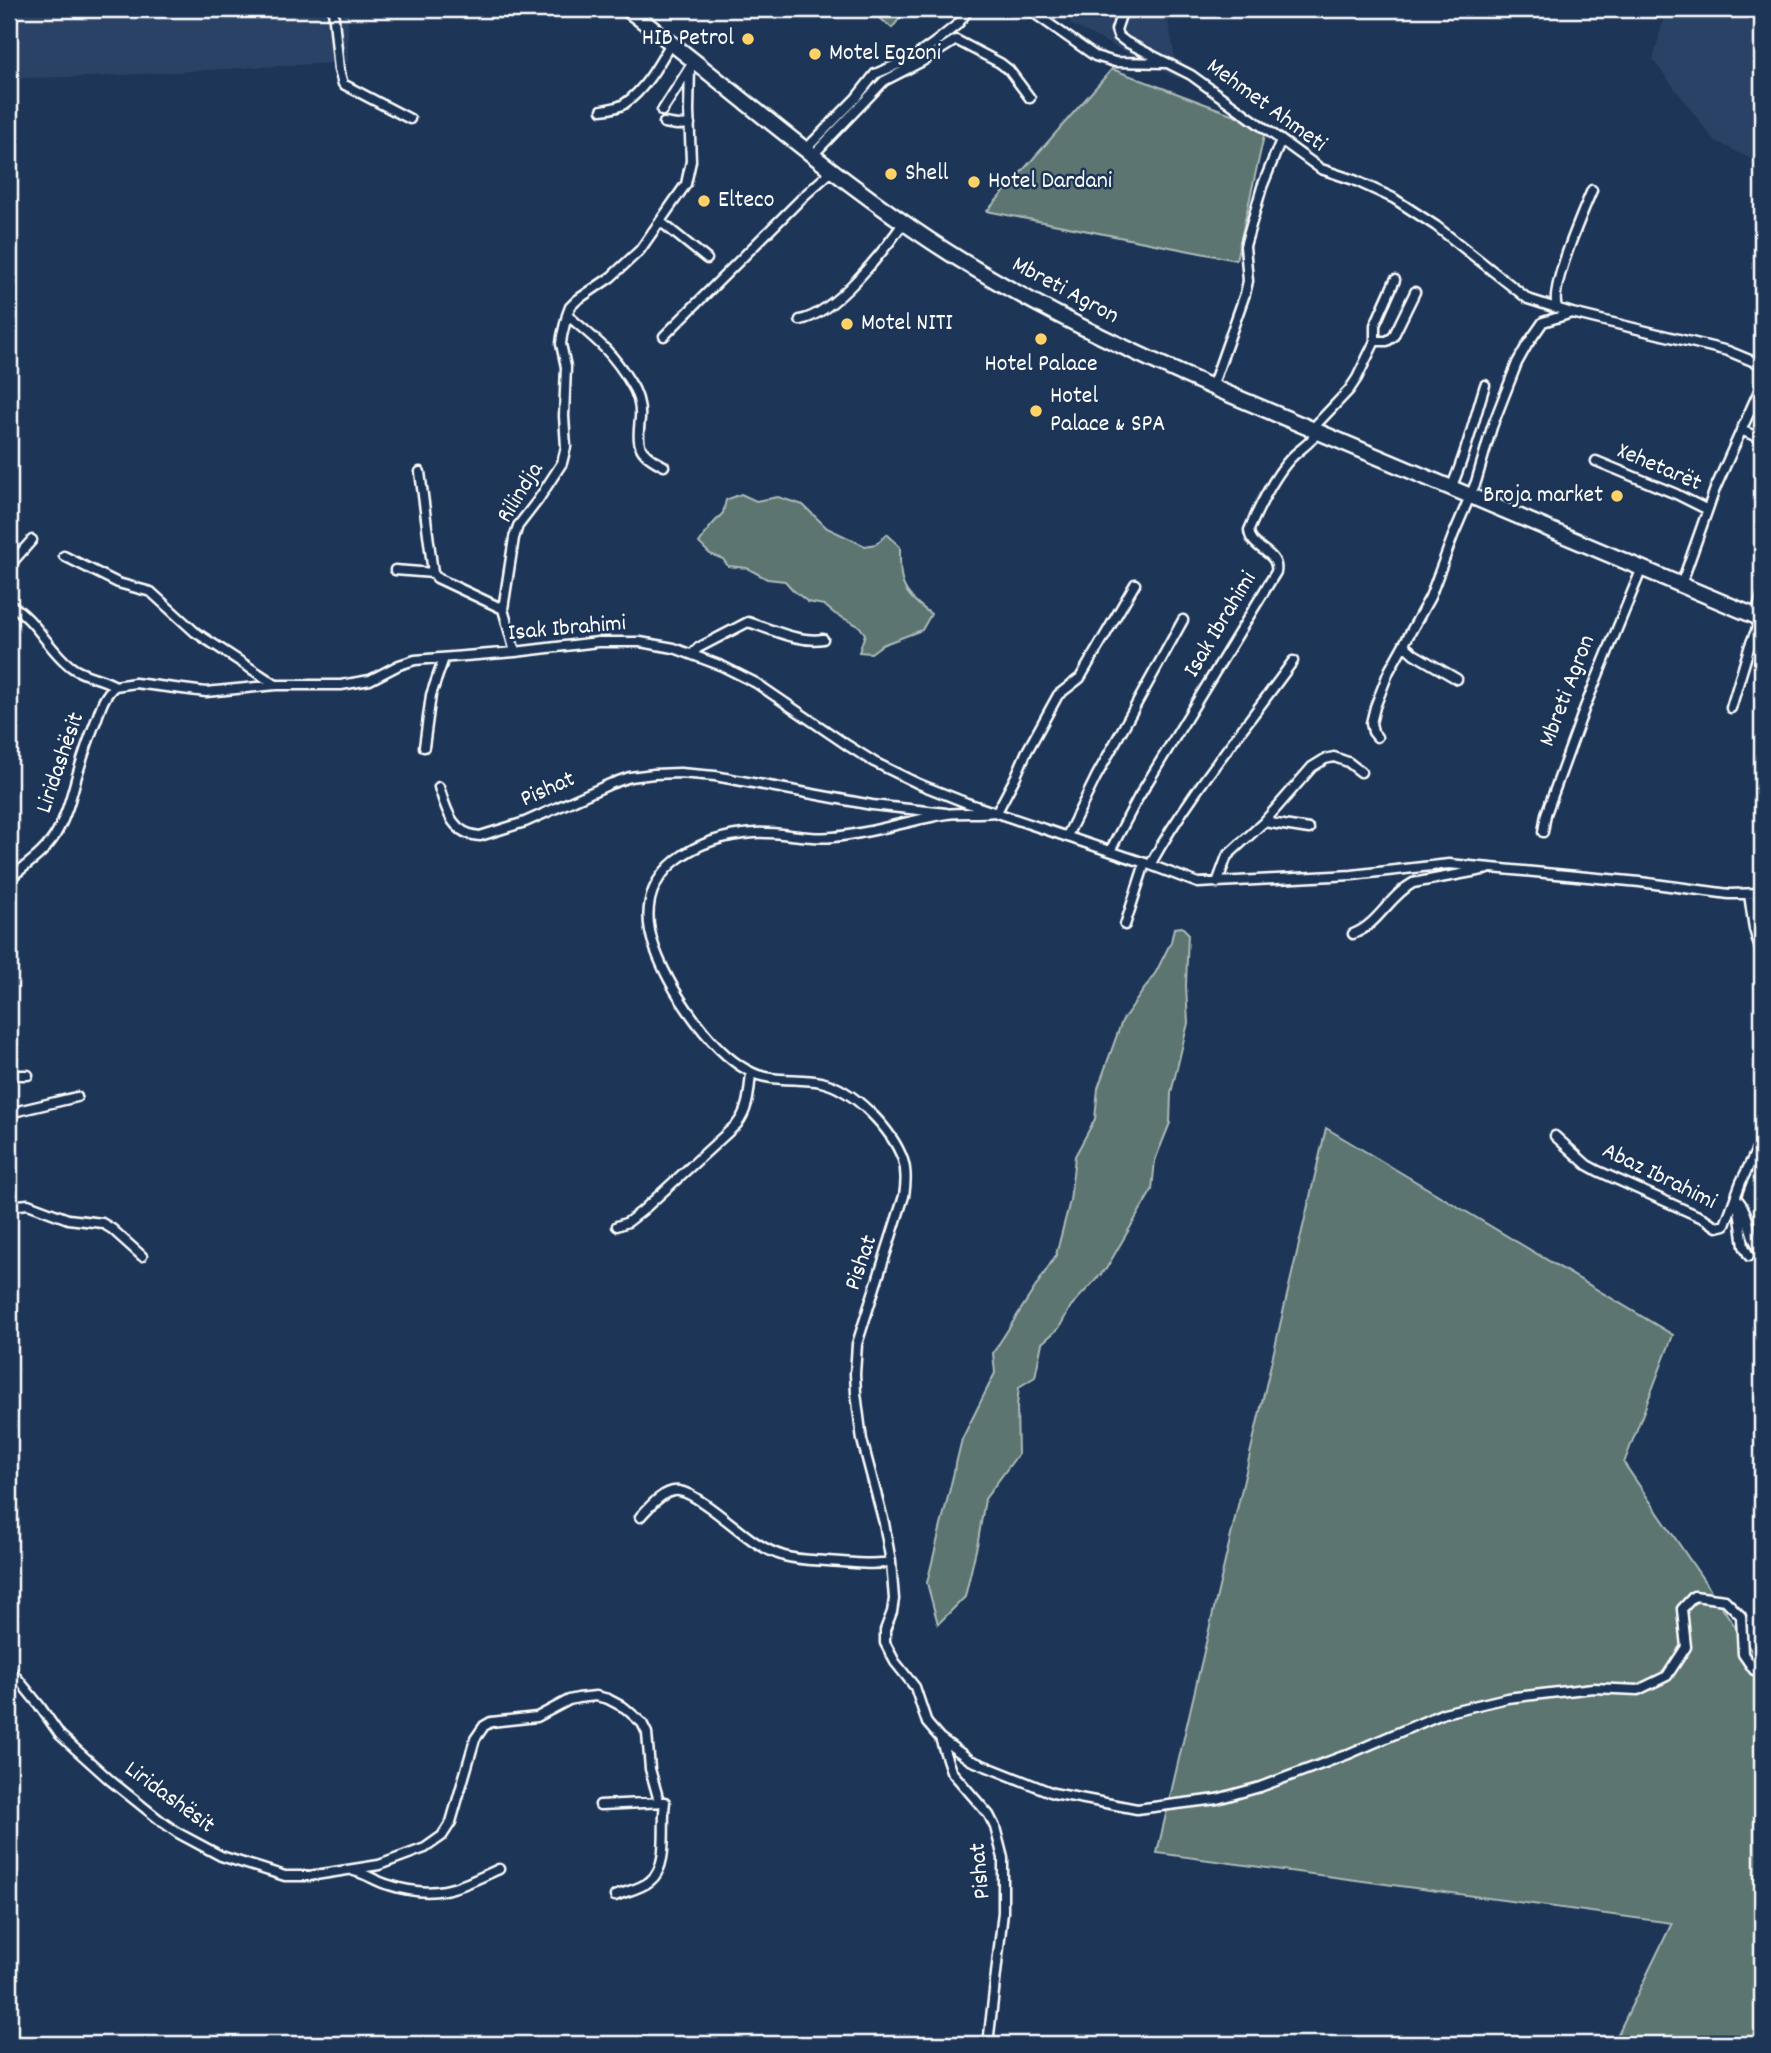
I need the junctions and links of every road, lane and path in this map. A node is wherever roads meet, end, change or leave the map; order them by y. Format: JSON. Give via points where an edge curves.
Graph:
{"nodes":[{"id":1,"x":333,"y":9,"type":"edge"},
{"id":2,"x":969,"y":9,"type":"edge"},
{"id":3,"x":1028,"y":9,"type":"edge"},
{"id":4,"x":1124,"y":9,"type":"edge"},
{"id":5,"x":632,"y":10,"type":"edge"},
{"id":6,"x":671,"y":43,"type":"junction"},
{"id":7,"x":1168,"y":63,"type":"junction"},
{"id":8,"x":691,"y":64,"type":"junction"},
{"id":9,"x":1030,"y":97,"type":"dead end"},
{"id":10,"x":602,"y":110,"type":"dead end"},
{"id":11,"x":662,"y":111,"type":"dead end"},
{"id":12,"x":410,"y":119,"type":"dead end"},
{"id":13,"x":664,"y":122,"type":"dead end"},
{"id":14,"x":690,"y":124,"type":"junction"},
{"id":15,"x":1281,"y":139,"type":"junction"},
{"id":16,"x":809,"y":153,"type":"junction"},
{"id":17,"x":832,"y":170,"type":"junction"},
{"id":18,"x":1592,"y":190,"type":"dead end"},
{"id":19,"x":661,"y":222,"type":"junction"},
{"id":20,"x":904,"y":222,"type":"junction"},
{"id":21,"x":708,"y":259,"type":"dead end"},
{"id":22,"x":1395,"y":280,"type":"dead end"},
{"id":23,"x":1415,"y":292,"type":"dead end"},
{"id":24,"x":1557,"y":307,"type":"junction"},
{"id":25,"x":1572,"y":313,"type":"junction"},
{"id":26,"x":567,"y":315,"type":"junction"},
{"id":27,"x":800,"y":320,"type":"dead end"},
{"id":28,"x":663,"y":336,"type":"dead end"},
{"id":29,"x":1375,"y":341,"type":"junction"},
{"id":30,"x":1762,"y":365,"type":"edge"},
{"id":31,"x":1762,"y":384,"type":"edge"},
{"id":32,"x":1485,"y":385,"type":"dead end"},
{"id":33,"x":1212,"y":387,"type":"junction"},
{"id":34,"x":1315,"y":430,"type":"junction"},
{"id":35,"x":1741,"y":430,"type":"junction"},
{"id":36,"x":1762,"y":439,"type":"edge"},
{"id":37,"x":1596,"y":461,"type":"dead end"},
{"id":38,"x":664,"y":466,"type":"dead end"},
{"id":39,"x":420,"y":472,"type":"dead end"},
{"id":40,"x":1451,"y":488,"type":"junction"},
{"id":41,"x":1470,"y":496,"type":"junction"},
{"id":42,"x":1706,"y":509,"type":"junction"},
{"id":43,"x":32,"y":540,"type":"dead end"},
{"id":44,"x":64,"y":556,"type":"dead end"},
{"id":45,"x":9,"y":566,"type":"edge"},
{"id":46,"x":1642,"y":568,"type":"junction"},
{"id":47,"x":395,"y":570,"type":"dead end"},
{"id":48,"x":433,"y":573,"type":"junction"},
{"id":49,"x":1135,"y":583,"type":"dead end"},
{"id":50,"x":1681,"y":585,"type":"junction"},
{"id":51,"x":1762,"y":596,"type":"edge"},
{"id":52,"x":9,"y":604,"type":"edge"},
{"id":53,"x":503,"y":609,"type":"junction"},
{"id":54,"x":1760,"y":618,"type":"edge"},
{"id":55,"x":1183,"y":620,"type":"dead end"},
{"id":56,"x":823,"y":639,"type":"dead end"},
{"id":57,"x":1404,"y":645,"type":"junction"},
{"id":58,"x":515,"y":652,"type":"junction"},
{"id":59,"x":692,"y":654,"type":"junction"},
{"id":60,"x":444,"y":658,"type":"junction"},
{"id":61,"x":1293,"y":661,"type":"dead end"},
{"id":62,"x":1457,"y":679,"type":"dead end"},
{"id":63,"x":276,"y":685,"type":"junction"},
{"id":64,"x":115,"y":686,"type":"junction"},
{"id":65,"x":1731,"y":708,"type":"dead end"},
{"id":66,"x":1377,"y":737,"type":"dead end"},
{"id":67,"x":425,"y":747,"type":"dead end"},
{"id":68,"x":1362,"y":772,"type":"dead end"},
{"id":69,"x":439,"y":787,"type":"dead end"},
{"id":70,"x":997,"y":812,"type":"junction"},
{"id":71,"x":949,"y":814,"type":"junction"},
{"id":72,"x":1264,"y":822,"type":"junction"},
{"id":73,"x":1309,"y":829,"type":"dead end"},
{"id":74,"x":1543,"y":832,"type":"dead end"},
{"id":75,"x":1067,"y":836,"type":"junction"},
{"id":76,"x":1110,"y":851,"type":"junction"},
{"id":77,"x":1148,"y":864,"type":"junction"},
{"id":78,"x":1498,"y":868,"type":"junction"},
{"id":79,"x":9,"y":879,"type":"edge"},
{"id":80,"x":1217,"y":883,"type":"junction"},
{"id":81,"x":1762,"y":893,"type":"edge"},
{"id":82,"x":1749,"y":894,"type":"junction"},
{"id":83,"x":1752,"y":920,"type":"junction"},
{"id":84,"x":1125,"y":925,"type":"dead end"},
{"id":85,"x":1762,"y":932,"type":"edge"},
{"id":86,"x":1353,"y":934,"type":"dead end"},
{"id":87,"x":1762,"y":956,"type":"edge"},
{"id":88,"x":751,"y":1073,"type":"junction"},
{"id":89,"x":9,"y":1075,"type":"edge"},
{"id":90,"x":28,"y":1075,"type":"dead end"},
{"id":91,"x":77,"y":1097,"type":"dead end"},
{"id":92,"x":9,"y":1113,"type":"edge"},
{"id":93,"x":1555,"y":1136,"type":"dead end"},
{"id":94,"x":1762,"y":1139,"type":"edge"},
{"id":95,"x":1736,"y":1198,"type":"junction"},
{"id":96,"x":9,"y":1206,"type":"edge"},
{"id":97,"x":617,"y":1226,"type":"dead end"},
{"id":98,"x":1762,"y":1250,"type":"edge"},
{"id":99,"x":142,"y":1256,"type":"dead end"},
{"id":100,"x":1749,"y":1256,"type":"dead end"},
{"id":101,"x":640,"y":1517,"type":"dead end"},
{"id":102,"x":891,"y":1562,"type":"junction"},
{"id":103,"x":9,"y":1668,"type":"edge"},
{"id":104,"x":1762,"y":1668,"type":"edge"},
{"id":105,"x":940,"y":1738,"type":"junction"},
{"id":106,"x":659,"y":1801,"type":"junction"},
{"id":107,"x":600,"y":1805,"type":"dead end"},
{"id":108,"x":499,"y":1869,"type":"dead end"},
{"id":109,"x":351,"y":1870,"type":"junction"},
{"id":110,"x":615,"y":1896,"type":"dead end"},
{"id":111,"x":988,"y":2044,"type":"edge"}],
"edges":[{"from":1,"to":12,"type":"street","via":[[343,84]]},
{"from":2,"to":16,"type":"street","via":[[934,43],[904,63],[875,74]]},
{"from":3,"to":7,"type":"street","via":[[1095,56],[1115,62]]},
{"from":4,"to":7,"type":"street","name":"Mehmet Ahmeti","via":[[1116,26],[1118,36]]},
{"from":5,"to":6,"type":"main road","name":"Mbreti Agron"},
{"from":6,"to":8,"type":"main road","name":"Mbreti Agron"},
{"from":6,"to":10,"type":"street","via":[[634,96]]},
{"from":7,"to":15,"type":"street","name":"Mehmet Ahmeti"},
{"from":8,"to":11,"type":"street"},
{"from":8,"to":14,"type":"street"},
{"from":8,"to":16,"type":"main road","name":"Mbreti Agron"},
{"from":9,"to":16,"type":"street","via":[[1000,63],[956,40],[884,81]]},
{"from":13,"to":14,"type":"street"},
{"from":14,"to":19,"type":"street","via":[[689,174]]},
{"from":15,"to":24,"type":"street","name":"Mehmet Ahmeti","via":[[1321,169],[1393,198],[1528,299]]},
{"from":15,"to":33,"type":"street","via":[[1245,246],[1245,294]]},
{"from":16,"to":17,"type":"main road","name":"Mbreti Agron"},
{"from":17,"to":20,"type":"main road","name":"Mbreti Agron"},
{"from":17,"to":28,"type":"street"},
{"from":18,"to":24,"type":"street","via":[[1562,266]]},
{"from":19,"to":21,"type":"street"},
{"from":19,"to":26,"type":"street","via":[[627,263],[577,300]]},
{"from":20,"to":27,"type":"street","via":[[827,308]]},
{"from":20,"to":33,"type":"main road","name":"Mbreti Agron","via":[[1042,307]]},
{"from":22,"to":29,"type":"street","via":[[1375,325]]},
{"from":23,"to":29,"type":"street","via":[[1393,338]]},
{"from":24,"to":25,"type":"street","name":"Mehmet Ahmeti"},
{"from":25,"to":30,"type":"street","name":"Mehmet Ahmeti","via":[[1728,351]]},
{"from":25,"to":41,"type":"street","via":[[1543,322],[1527,345],[1492,427]]},
{"from":26,"to":38,"type":"street","via":[[601,342],[631,383],[639,407],[639,444]]},
{"from":26,"to":53,"type":"street","name":"Rilindja","via":[[561,344],[566,367],[565,455],[518,526]]},
{"from":29,"to":34,"type":"street","via":[[1349,390]]},
{"from":31,"to":35,"type":"street","name":"Xehetarët"},
{"from":32,"to":40,"type":"street"},
{"from":33,"to":34,"type":"main road","name":"Mbreti Agron"},
{"from":34,"to":40,"type":"main road","name":"Mbreti Agron"},
{"from":34,"to":76,"type":"street","name":"Isak Ibrahimi","via":[[1312,441],[1281,470],[1249,530],[1251,539],[1274,559],[1276,572]]},
{"from":35,"to":36,"type":"street"},
{"from":35,"to":42,"type":"street","name":"Xehetarët"},
{"from":37,"to":42,"type":"street","name":"Xehetarët"},
{"from":39,"to":48,"type":"street"},
{"from":40,"to":41,"type":"main road","name":"Mbreti Agron"},
{"from":41,"to":46,"type":"main road","name":"Mbreti Agron"},
{"from":41,"to":57,"type":"street","via":[[1430,597]]},
{"from":42,"to":50,"type":"street","name":"Xehetarët"},
{"from":43,"to":45,"type":"street"},
{"from":44,"to":63,"type":"street","via":[[118,583],[150,592],[195,632]]},
{"from":46,"to":50,"type":"main road","name":"Mbreti Agron"},
{"from":46,"to":74,"type":"street","name":"Mbreti Agron","via":[[1585,707]]},
{"from":47,"to":48,"type":"street"},
{"from":48,"to":53,"type":"street"},
{"from":49,"to":70,"type":"street","via":[[1080,678],[1058,695]]},
{"from":50,"to":54,"type":"main road","name":"Mbreti Agron"},
{"from":51,"to":54,"type":"street"},
{"from":52,"to":64,"type":"street","via":[[35,625],[71,668]]},
{"from":53,"to":58,"type":"street","name":"Rilindja"},
{"from":54,"to":65,"type":"street"},
{"from":55,"to":75,"type":"street","name":"Isak Ibrahimi"},
{"from":56,"to":59,"type":"street","via":[[810,640],[748,622]]},
{"from":57,"to":62,"type":"street"},
{"from":57,"to":66,"type":"street","via":[[1372,715]]},
{"from":58,"to":59,"type":"street","name":"Isak Ibrahimi","via":[[623,641]]},
{"from":58,"to":60,"type":"street","name":"Isak Ibrahimi"},
{"from":59,"to":70,"type":"street","name":"Isak Ibrahimi","via":[[756,683],[894,772]]},
{"from":60,"to":63,"type":"street","name":"Isak Ibrahimi","via":[[415,660],[355,683]]},
{"from":60,"to":67,"type":"street","via":[[431,695]]},
{"from":61,"to":77,"type":"street"},
{"from":63,"to":64,"type":"street","name":"Isak Ibrahimi","via":[[206,692],[135,683]]},
{"from":64,"to":79,"type":"street","name":"Liridashësit","via":[[104,698],[58,831],[39,855]]},
{"from":68,"to":72,"type":"street","via":[[1340,758],[1325,759],[1307,771]]},
{"from":69,"to":71,"type":"street","name":"Pishat","via":[[452,821],[474,836],[525,822],[610,784],[654,774],[715,776]]},
{"from":70,"to":71,"type":"street","name":"Pishat"},
{"from":70,"to":75,"type":"street","name":"Isak Ibrahimi"},
{"from":71,"to":88,"type":"street","name":"Pishat","via":[[834,837],[730,836],[688,852],[658,879],[648,918],[668,979],[711,1039]]},
{"from":72,"to":73,"type":"street"},
{"from":72,"to":80,"type":"street","via":[[1227,856]]},
{"from":75,"to":76,"type":"street","name":"Isak Ibrahimi"},
{"from":76,"to":77,"type":"street","name":"Isak Ibrahimi"},
{"from":77,"to":80,"type":"street","name":"Isak Ibrahimi","via":[[1198,883]]},
{"from":77,"to":84,"type":"street"},
{"from":78,"to":80,"type":"street","name":"Isak Ibrahimi","via":[[1440,865]]},
{"from":78,"to":82,"type":"street","name":"Isak Ibrahimi"},
{"from":78,"to":86,"type":"street","name":"Isak Ibrahimi","via":[[1413,883]]},
{"from":81,"to":82,"type":"street","name":"Isak Ibrahimi"},
{"from":82,"to":83,"type":"street"},
{"from":83,"to":85,"type":"street"},
{"from":83,"to":87,"type":"street"},
{"from":88,"to":97,"type":"street","via":[[745,1112],[737,1124],[642,1211]]},
{"from":88,"to":102,"type":"street","name":"Pishat","via":[[820,1082],[843,1090],[877,1121],[903,1161],[904,1196],[857,1344],[855,1374],[862,1440]]},
{"from":89,"to":90,"type":"street"},
{"from":91,"to":92,"type":"street"},
{"from":93,"to":95,"type":"street","name":"Abaz Ibrahimi","via":[[1587,1165],[1717,1227],[1725,1225]]},
{"from":94,"to":95,"type":"street","name":"Abaz Ibrahimi"},
{"from":95,"to":98,"type":"street","name":"Abaz Ibrahimi"},
{"from":95,"to":100,"type":"street","name":"Abaz Ibrahimi"},
{"from":96,"to":99,"type":"street","via":[[28,1204],[68,1219],[102,1223]]},
{"from":101,"to":102,"type":"street","via":[[668,1493],[681,1491],[782,1555],[851,1563]]},
{"from":102,"to":105,"type":"street","name":"Pishat","via":[[894,1599],[885,1643],[915,1687],[927,1723]]},
{"from":103,"to":109,"type":"street","name":"Liridashësit","via":[[70,1745],[178,1833],[221,1856],[285,1876]]},
{"from":104,"to":105,"type":"street","via":[[1754,1670],[1743,1654],[1741,1616],[1724,1600],[1694,1596],[1682,1609],[1686,1647],[1667,1676],[1638,1690],[1593,1688],[1494,1701],[1444,1713],[1260,1787],[1217,1799],[1136,1809],[1053,1793],[970,1760]]},
{"from":105,"to":111,"type":"street","name":"Pishat","via":[[951,1771],[989,1815],[1003,1858],[1003,1912]]},
{"from":106,"to":107,"type":"street"},
{"from":106,"to":109,"type":"street","name":"Liridashësit","via":[[642,1723],[608,1699],[569,1700],[537,1717],[487,1723],[475,1739],[451,1822],[442,1836],[416,1852]]},
{"from":106,"to":110,"type":"street","via":[[665,1802],[660,1869],[646,1884]]},
{"from":108,"to":109,"type":"street","via":[[456,1889],[425,1892],[390,1886]]}]}
